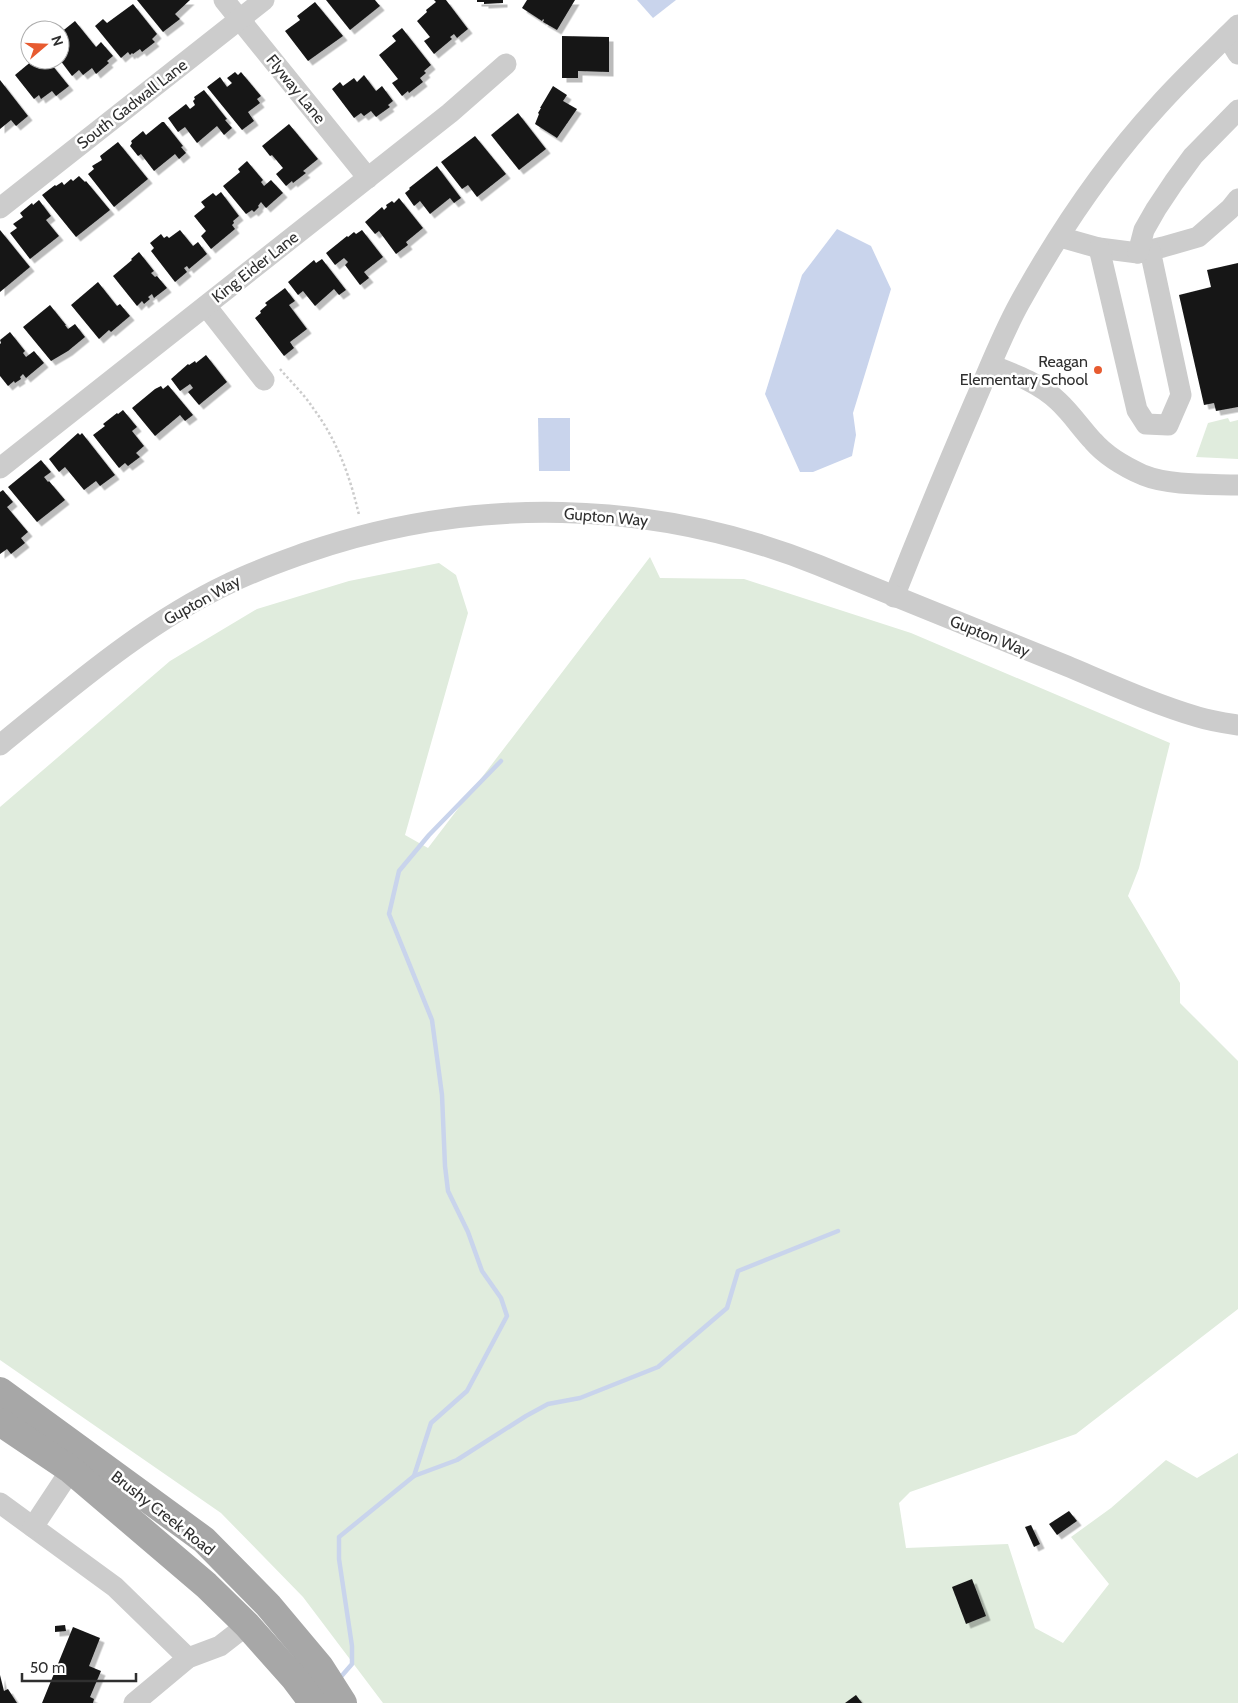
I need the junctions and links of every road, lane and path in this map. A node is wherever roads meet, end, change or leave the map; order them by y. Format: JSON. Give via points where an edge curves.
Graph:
{"nodes":[{"id":1,"x":224,"y":0,"type":"edge"},
{"id":2,"x":264,"y":0,"type":"edge"},
{"id":3,"x":240,"y":19,"type":"junction"},
{"id":4,"x":1234,"y":39,"type":"edge"},
{"id":5,"x":506,"y":64,"type":"dead end"},
{"id":6,"x":1238,"y":110,"type":"edge"},
{"id":7,"x":368,"y":178,"type":"junction"},
{"id":8,"x":1238,"y":199,"type":"edge"},
{"id":9,"x":0,"y":208,"type":"edge"},
{"id":10,"x":1060,"y":237,"type":"junction"},
{"id":11,"x":1099,"y":248,"type":"junction"},
{"id":12,"x":1144,"y":251,"type":"junction"},
{"id":13,"x":206,"y":306,"type":"junction"},
{"id":14,"x":991,"y":365,"type":"junction"},
{"id":15,"x":271,"y":374,"type":"joint"},
{"id":16,"x":0,"y":468,"type":"edge"},
{"id":17,"x":1238,"y":485,"type":"edge"},
{"id":18,"x":360,"y":515,"type":"dead end"},
{"id":19,"x":894,"y":598,"type":"junction"},
{"id":20,"x":1238,"y":725,"type":"edge"},
{"id":21,"x":0,"y":745,"type":"edge"},
{"id":22,"x":0,"y":1391,"type":"edge"},
{"id":23,"x":0,"y":1422,"type":"edge"},
{"id":24,"x":77,"y":1461,"type":"junction"},
{"id":25,"x":0,"y":1503,"type":"edge"},
{"id":26,"x":32,"y":1527,"type":"junction"},
{"id":27,"x":246,"y":1625,"type":"junction"},
{"id":28,"x":188,"y":1658,"type":"junction"},
{"id":29,"x":134,"y":1703,"type":"edge"},
{"id":30,"x":313,"y":1703,"type":"edge"},
{"id":31,"x":343,"y":1703,"type":"edge"}],
"edges":[{"from":1,"to":3,"type":"street","name":"Flyway Lane"},
{"from":2,"to":3,"type":"street","name":"South Gadwall Lane"},
{"from":3,"to":7,"type":"street","name":"Flyway Lane"},
{"from":3,"to":9,"type":"street","name":"South Gadwall Lane"},
{"from":4,"to":10,"type":"street","via":[[1158,106],[1077,209]]},
{"from":5,"to":7,"type":"street","name":"King Eider Lane"},
{"from":6,"to":12,"type":"street","via":[[1193,156],[1156,209],[1144,230]]},
{"from":7,"to":13,"type":"street","name":"King Eider Lane"},
{"from":8,"to":12,"type":"street","via":[[1198,237]]},
{"from":10,"to":11,"type":"street"},
{"from":10,"to":14,"type":"street","via":[[1018,305]]},
{"from":11,"to":12,"type":"street"},
{"from":11,"to":12,"type":"street","via":[[1136,410],[1146,424],[1168,425],[1181,395]]},
{"from":13,"to":15,"type":"street"},
{"from":13,"to":16,"type":"street","name":"King Eider Lane"},
{"from":14,"to":17,"type":"street","via":[[1014,374],[1057,400],[1094,443],[1120,463],[1145,476],[1169,481]]},
{"from":14,"to":19,"type":"street"},
{"from":15,"to":18,"type":"path","via":[[313,407],[336,445],[352,483]]},
{"from":19,"to":20,"type":"street","name":"Gupton Way","via":[[1200,718]]},
{"from":19,"to":21,"type":"street","name":"Gupton Way","via":[[749,540],[639,518],[576,512],[521,512],[402,525],[338,542],[230,583],[118,650]]},
{"from":22,"to":24,"type":"main road","name":"Brushy Creek Road"},
{"from":23,"to":24,"type":"main road","name":"Brushy Creek Road"},
{"from":24,"to":26,"type":"street"},
{"from":24,"to":27,"type":"main road","name":"Brushy Creek Road"},
{"from":24,"to":31,"type":"main road","name":"Brushy Creek Road","via":[[204,1540],[268,1605],[320,1667]]},
{"from":25,"to":26,"type":"street"},
{"from":26,"to":28,"type":"street","via":[[116,1588]]},
{"from":27,"to":28,"type":"street","via":[[220,1646]]},
{"from":27,"to":30,"type":"main road","name":"Brushy Creek Road"},
{"from":28,"to":29,"type":"street"}]}
